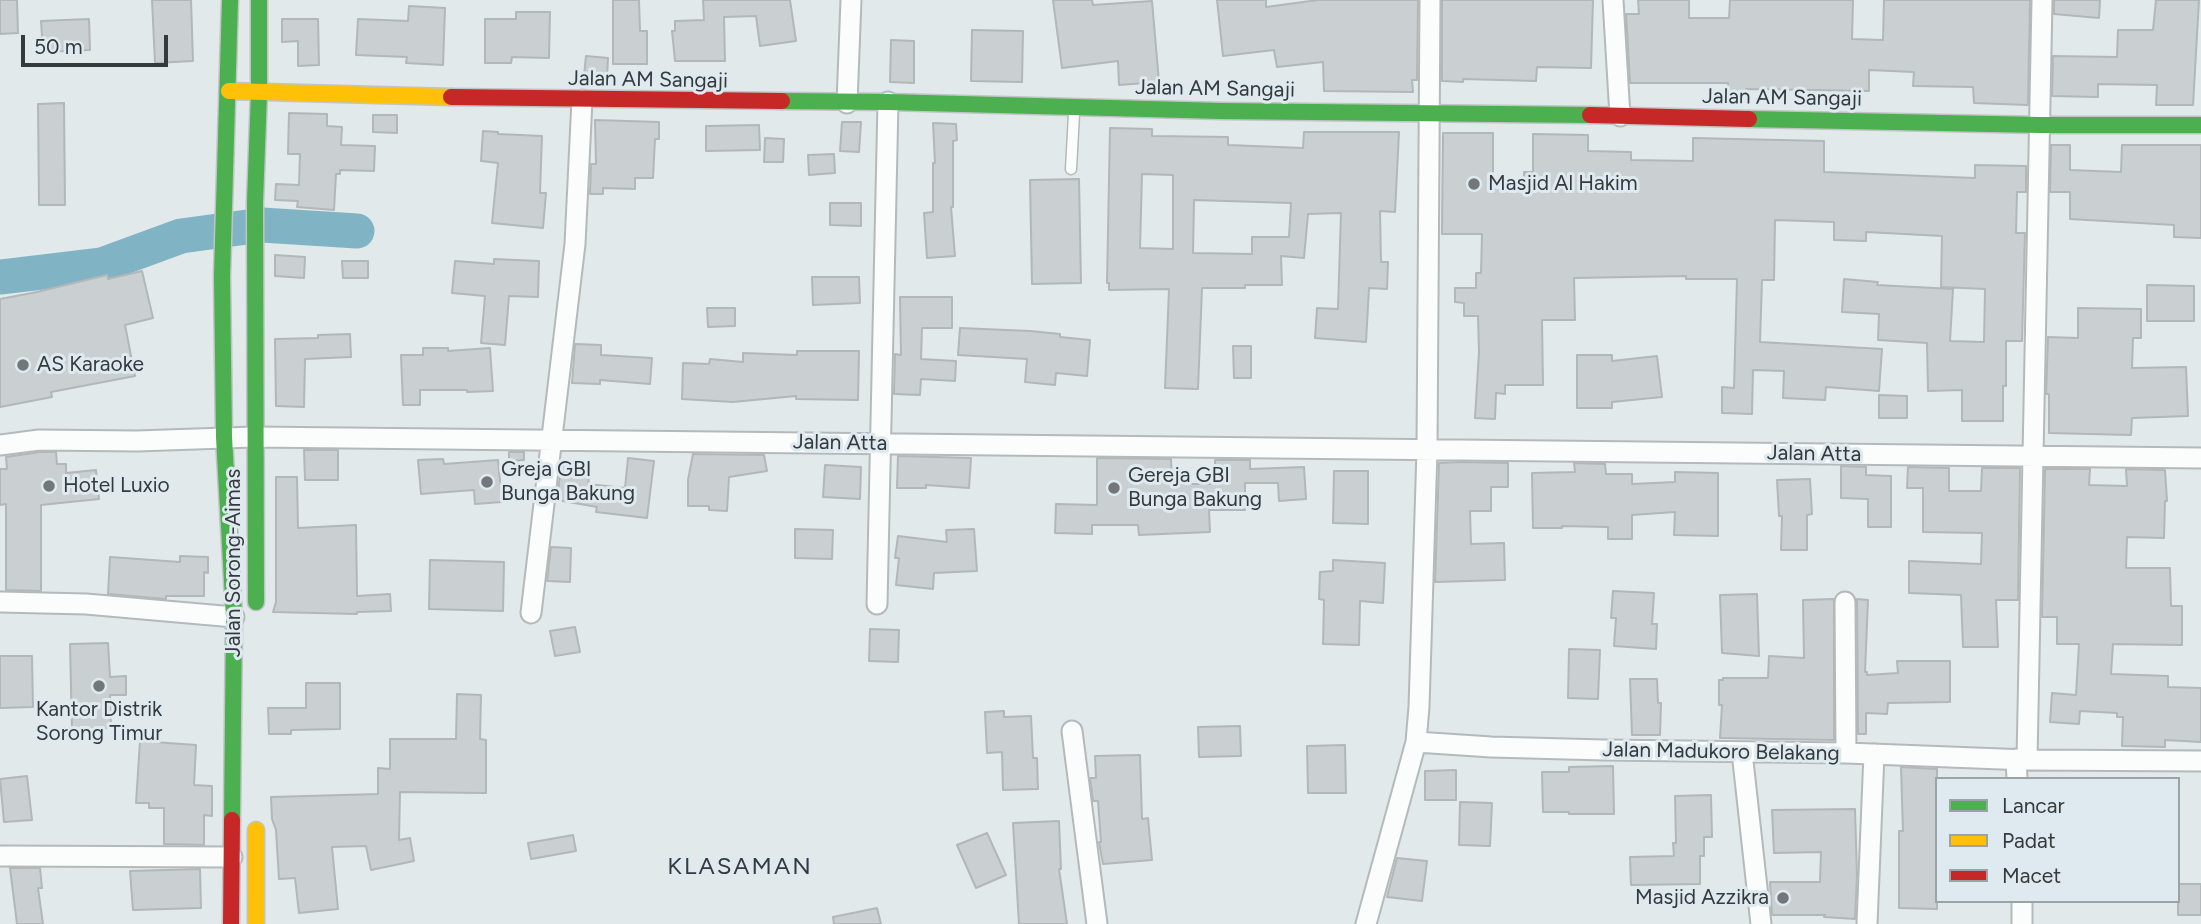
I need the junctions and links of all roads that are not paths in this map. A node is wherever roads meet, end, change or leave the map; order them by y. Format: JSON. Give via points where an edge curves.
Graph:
{"nodes":[{"id":1,"x":230,"y":0,"type":"edge"},
{"id":2,"x":259,"y":0,"type":"edge"},
{"id":3,"x":851,"y":0,"type":"edge"},
{"id":4,"x":1430,"y":0,"type":"edge"},
{"id":5,"x":1613,"y":0,"type":"edge"},
{"id":6,"x":2042,"y":0,"type":"edge"},
{"id":7,"x":229,"y":91,"type":"junction"},
{"id":8,"x":259,"y":93,"type":"junction"},
{"id":9,"x":582,"y":100,"type":"junction"},
{"id":10,"x":888,"y":102,"type":"junction"},
{"id":11,"x":847,"y":103,"type":"junction"},
{"id":12,"x":1430,"y":104,"type":"junction"},
{"id":13,"x":1074,"y":107,"type":"junction"},
{"id":14,"x":1620,"y":116,"type":"junction"},
{"id":15,"x":2040,"y":125,"type":"junction"},
{"id":16,"x":2201,"y":125,"type":"edge"},
{"id":17,"x":1071,"y":169,"type":"dead end"},
{"id":18,"x":254,"y":437,"type":"junction"},
{"id":19,"x":224,"y":438,"type":"junction"},
{"id":20,"x":550,"y":440,"type":"junction"},
{"id":21,"x":881,"y":444,"type":"junction"},
{"id":22,"x":0,"y":445,"type":"edge"},
{"id":23,"x":1427,"y":450,"type":"junction"},
{"id":24,"x":2032,"y":456,"type":"junction"},
{"id":25,"x":2201,"y":458,"type":"edge"},
{"id":26,"x":0,"y":602,"type":"edge"},
{"id":27,"x":1844,"y":602,"type":"dead end"},
{"id":28,"x":877,"y":604,"type":"dead end"},
{"id":29,"x":531,"y":613,"type":"dead end"},
{"id":30,"x":256,"y":616,"type":"dead end"},
{"id":31,"x":234,"y":617,"type":"junction"},
{"id":32,"x":1072,"y":731,"type":"dead end"},
{"id":33,"x":1416,"y":742,"type":"junction"},
{"id":34,"x":1742,"y":752,"type":"junction"},
{"id":35,"x":1846,"y":753,"type":"junction"},
{"id":36,"x":1874,"y":754,"type":"junction"},
{"id":37,"x":2022,"y":759,"type":"junction"},
{"id":38,"x":2201,"y":761,"type":"edge"},
{"id":39,"x":2018,"y":777,"type":"edge"},
{"id":40,"x":256,"y":819,"type":"dead end"},
{"id":41,"x":0,"y":856,"type":"edge"},
{"id":42,"x":232,"y":857,"type":"junction"},
{"id":43,"x":2022,"y":903,"type":"edge"},
{"id":44,"x":231,"y":924,"type":"edge"},
{"id":45,"x":256,"y":924,"type":"edge"},
{"id":46,"x":1097,"y":924,"type":"edge"},
{"id":47,"x":1366,"y":924,"type":"edge"},
{"id":48,"x":1761,"y":924,"type":"edge"},
{"id":49,"x":1867,"y":924,"type":"edge"},
{"id":50,"x":2021,"y":924,"type":"edge"},
{"id":51,"x":2028,"y":924,"type":"edge"}],
"edges":[{"from":1,"to":7,"type":"highway","name":"Jalan Sorong-Aimas"},
{"from":2,"to":8,"type":"highway","name":"Jalan Sorong-Aimas"},
{"from":3,"to":11,"type":"street"},
{"from":4,"to":12,"type":"street"},
{"from":5,"to":14,"type":"street"},
{"from":6,"to":15,"type":"street"},
{"from":7,"to":8,"type":"highway","name":"Jalan AM Sangaji"},
{"from":7,"to":19,"type":"highway","name":"Jalan Sorong-Aimas","via":[[223,199]]},
{"from":8,"to":9,"type":"highway","name":"Jalan AM Sangaji"},
{"from":8,"to":18,"type":"highway","name":"Jalan Sorong-Aimas"},
{"from":9,"to":11,"type":"highway","name":"Jalan AM Sangaji"},
{"from":9,"to":20,"type":"street","via":[[575,244]]},
{"from":10,"to":11,"type":"highway","name":"Jalan AM Sangaji"},
{"from":10,"to":13,"type":"highway","name":"Jalan AM Sangaji"},
{"from":10,"to":21,"type":"street"},
{"from":12,"to":13,"type":"highway","name":"Jalan AM Sangaji","via":[[1221,111]]},
{"from":12,"to":14,"type":"highway","name":"Jalan AM Sangaji"},
{"from":12,"to":23,"type":"street"},
{"from":13,"to":17,"type":"lane"},
{"from":14,"to":15,"type":"highway","name":"Jalan AM Sangaji"},
{"from":15,"to":16,"type":"highway","name":"Jalan AM Sangaji"},
{"from":15,"to":24,"type":"street"},
{"from":18,"to":19,"type":"street","name":"Jalan Atta"},
{"from":18,"to":20,"type":"street","name":"Jalan Atta"},
{"from":18,"to":30,"type":"highway","name":"Jalan Sorong-Aimas"},
{"from":19,"to":22,"type":"street","name":"Jalan Atta","via":[[39,440]]},
{"from":19,"to":31,"type":"highway","name":"Jalan Sorong-Aimas"},
{"from":20,"to":21,"type":"street","name":"Jalan Atta"},
{"from":20,"to":29,"type":"street"},
{"from":21,"to":23,"type":"street","name":"Jalan Atta"},
{"from":21,"to":28,"type":"street"},
{"from":23,"to":24,"type":"street","name":"Jalan Atta"},
{"from":23,"to":33,"type":"street"},
{"from":24,"to":25,"type":"street","name":"Jalan Atta"},
{"from":24,"to":37,"type":"street","via":[[2032,566]]},
{"from":26,"to":31,"type":"street","via":[[86,604]]},
{"from":27,"to":35,"type":"street"},
{"from":31,"to":42,"type":"highway","name":"Jalan Sorong-Aimas"},
{"from":32,"to":46,"type":"street"},
{"from":33,"to":34,"type":"street","name":"Jalan Madukoro Belakang"},
{"from":33,"to":47,"type":"street"},
{"from":34,"to":35,"type":"street","name":"Jalan Madukoro Belakang"},
{"from":34,"to":48,"type":"street"},
{"from":35,"to":36,"type":"street","name":"Jalan Madukoro Belakang"},
{"from":36,"to":37,"type":"street","name":"Jalan Madukoro Belakang"},
{"from":36,"to":49,"type":"street"},
{"from":37,"to":38,"type":"street","name":"Jalan Madukoro Belakang"},
{"from":37,"to":39,"type":"street"},
{"from":40,"to":45,"type":"highway"},
{"from":41,"to":42,"type":"street"},
{"from":42,"to":44,"type":"highway","name":"Jalan Sorong-Aimas"},
{"from":43,"to":50,"type":"street"},
{"from":50,"to":51,"type":"street"}]}
